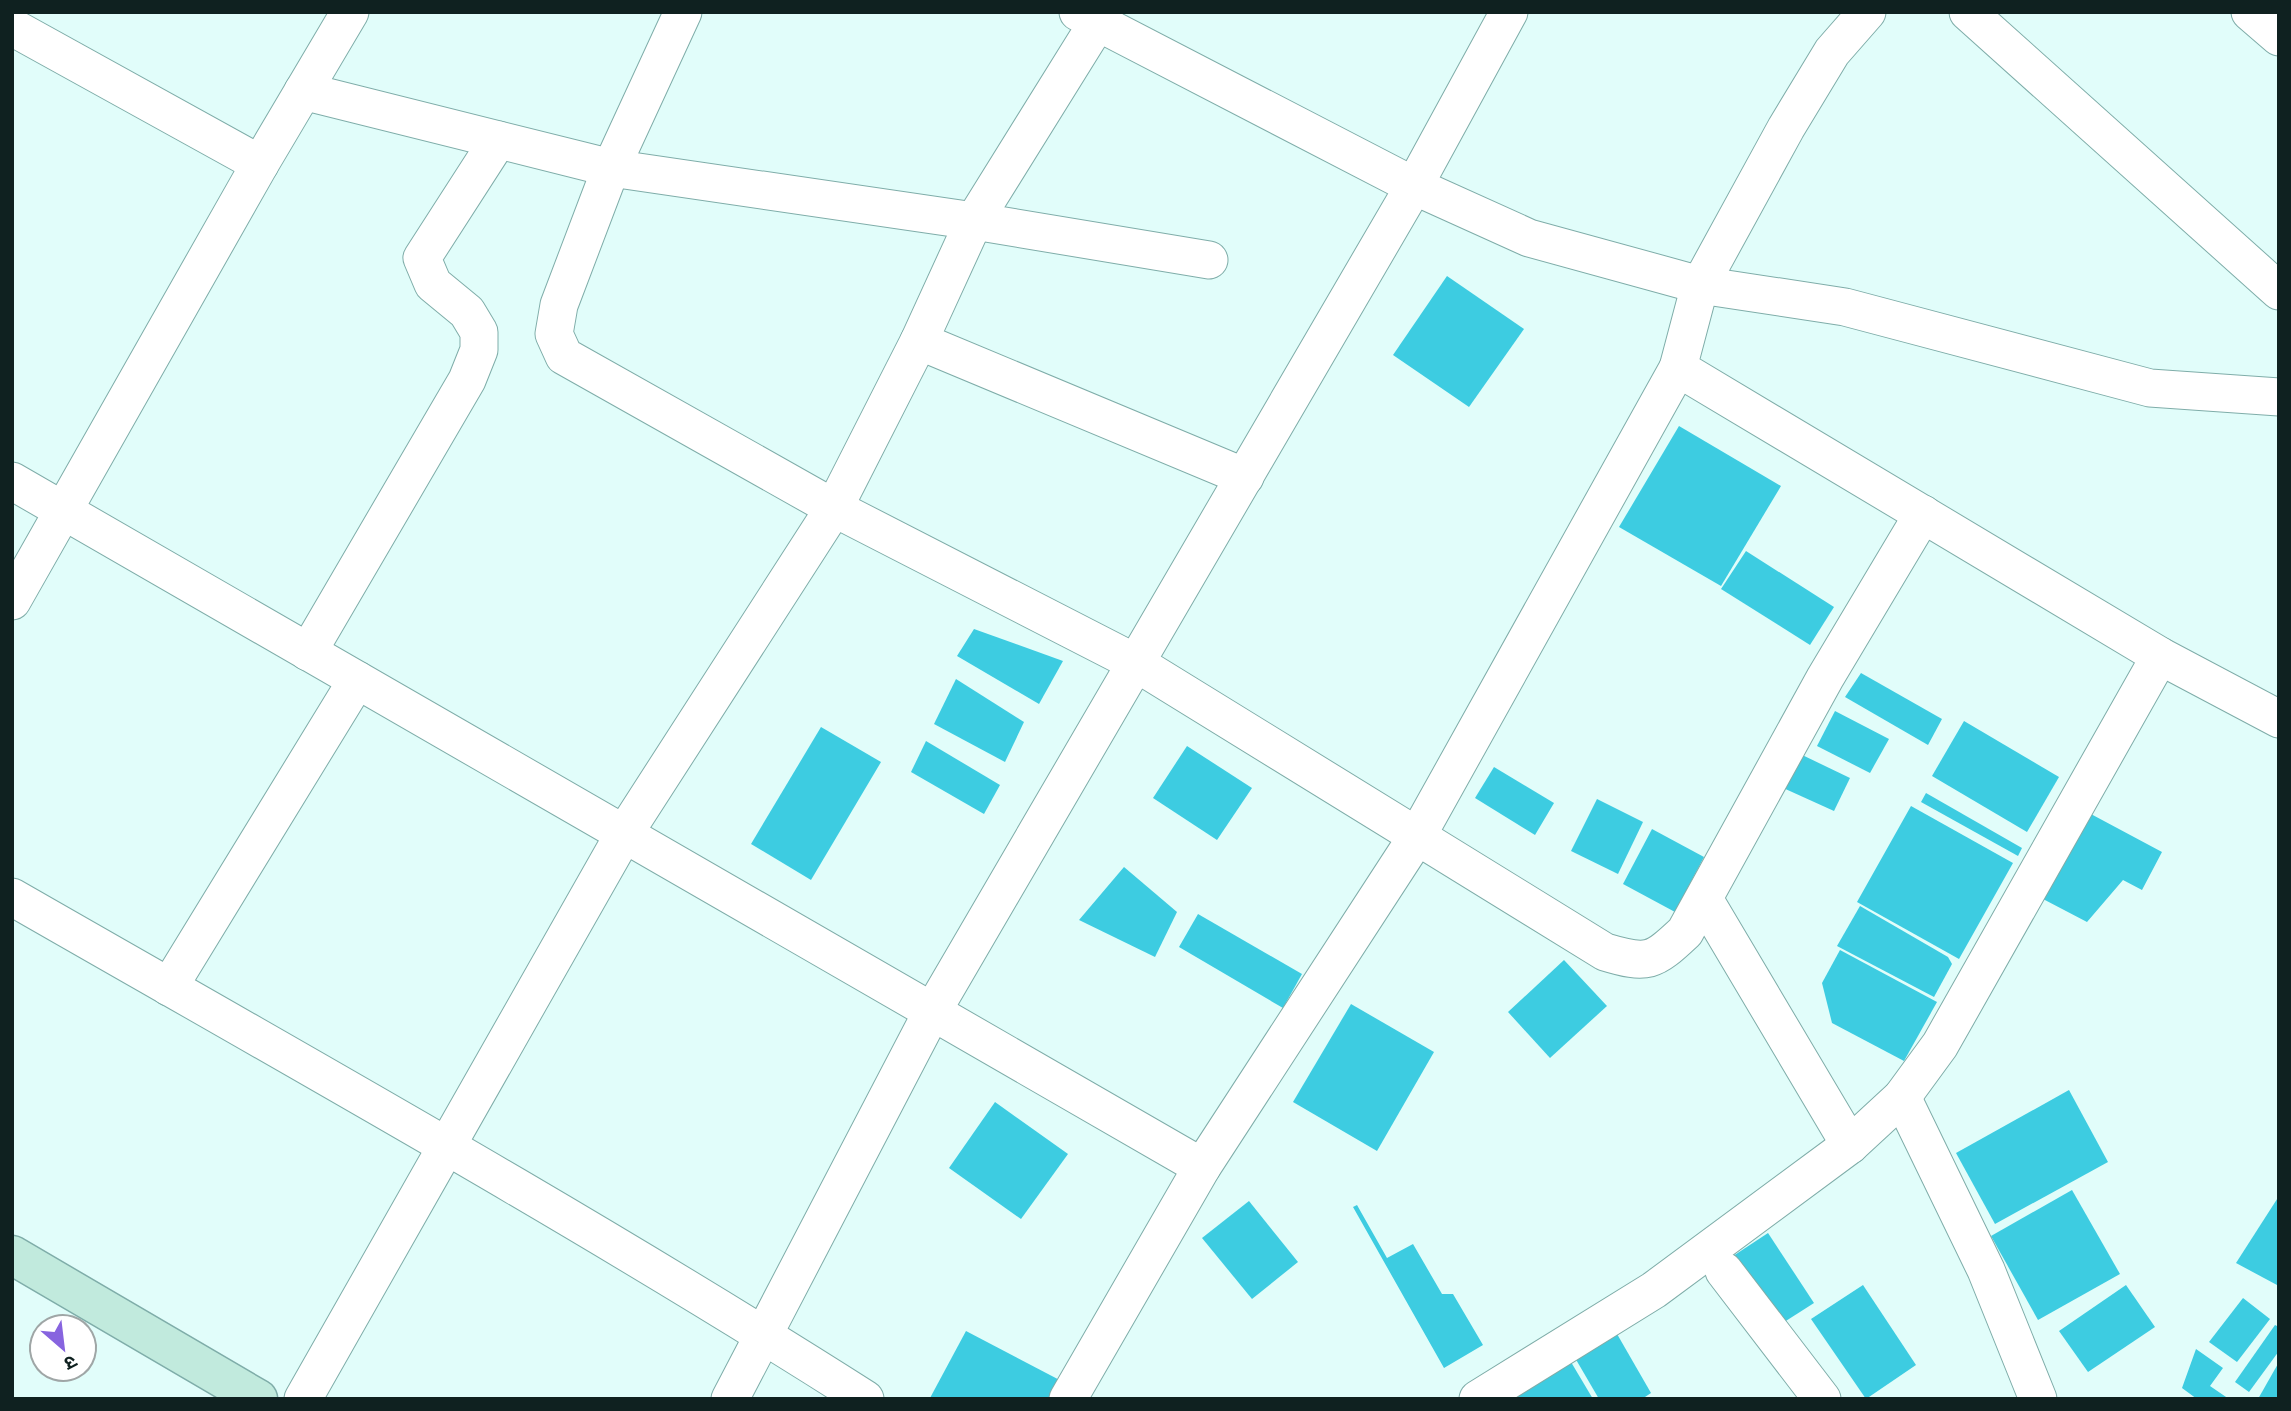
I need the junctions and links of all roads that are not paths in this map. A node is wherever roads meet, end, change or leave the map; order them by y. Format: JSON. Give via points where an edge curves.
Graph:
{"nodes":[{"id":1,"x":350,"y":12,"type":"edge"},
{"id":2,"x":682,"y":12,"type":"edge"},
{"id":3,"x":1509,"y":12,"type":"edge"},
{"id":4,"x":1867,"y":12,"type":"edge"},
{"id":5,"x":1968,"y":12,"type":"edge"},
{"id":6,"x":2250,"y":12,"type":"edge"},
{"id":7,"x":1093,"y":16,"type":"edge"},
{"id":8,"x":12,"y":27,"type":"edge"},
{"id":9,"x":2279,"y":37,"type":"edge"},
{"id":10,"x":303,"y":91,"type":"junction"},
{"id":11,"x":498,"y":140,"type":"junction"},
{"id":12,"x":260,"y":163,"type":"junction"},
{"id":13,"x":611,"y":168,"type":"junction"},
{"id":14,"x":1414,"y":186,"type":"junction"},
{"id":15,"x":974,"y":221,"type":"junction"},
{"id":16,"x":1209,"y":260,"type":"dead end"},
{"id":17,"x":1700,"y":285,"type":"junction"},
{"id":18,"x":2279,"y":291,"type":"edge"},
{"id":19,"x":919,"y":341,"type":"junction"},
{"id":20,"x":1678,"y":368,"type":"junction"},
{"id":21,"x":2279,"y":397,"type":"edge"},
{"id":22,"x":1245,"y":477,"type":"junction"},
{"id":23,"x":12,"y":481,"type":"edge"},
{"id":24,"x":834,"y":508,"type":"junction"},
{"id":25,"x":65,"y":512,"type":"junction"},
{"id":26,"x":1923,"y":514,"type":"junction"},
{"id":27,"x":12,"y":601,"type":"edge"},
{"id":28,"x":308,"y":652,"type":"junction"},
{"id":29,"x":2160,"y":656,"type":"junction"},
{"id":30,"x":1136,"y":663,"type":"junction"},
{"id":31,"x":357,"y":680,"type":"junction"},
{"id":32,"x":2279,"y":719,"type":"edge"},
{"id":33,"x":624,"y":834,"type":"junction"},
{"id":34,"x":1416,"y":838,"type":"junction"},
{"id":35,"x":12,"y":897,"type":"edge"},
{"id":36,"x":1704,"y":899,"type":"junction"},
{"id":37,"x":169,"y":987,"type":"junction"},
{"id":38,"x":932,"y":1012,"type":"junction"},
{"id":39,"x":1902,"y":1097,"type":"junction"},
{"id":40,"x":1850,"y":1145,"type":"junction"},
{"id":41,"x":448,"y":1147,"type":"junction"},
{"id":42,"x":1202,"y":1167,"type":"junction"},
{"id":43,"x":13,"y":1258,"type":"edge"},
{"id":44,"x":1724,"y":1271,"type":"dead end"},
{"id":45,"x":765,"y":1335,"type":"junction"},
{"id":46,"x":258,"y":1399,"type":"edge"},
{"id":47,"x":303,"y":1399,"type":"edge"},
{"id":48,"x":730,"y":1399,"type":"edge"},
{"id":49,"x":865,"y":1399,"type":"edge"},
{"id":50,"x":1068,"y":1399,"type":"edge"},
{"id":51,"x":1478,"y":1399,"type":"edge"},
{"id":52,"x":1822,"y":1399,"type":"edge"},
{"id":53,"x":2038,"y":1399,"type":"edge"}],
"edges":[{"from":1,"to":10,"type":"street"},
{"from":2,"to":13,"type":"street"},
{"from":3,"to":14,"type":"street"},
{"from":4,"to":17,"type":"street","via":[[1832,52]]},
{"from":5,"to":18,"type":"street"},
{"from":6,"to":9,"type":"street"},
{"from":7,"to":14,"type":"street"},
{"from":7,"to":15,"type":"street"},
{"from":8,"to":12,"type":"street"},
{"from":10,"to":11,"type":"street"},
{"from":10,"to":12,"type":"street"},
{"from":11,"to":13,"type":"street"},
{"from":11,"to":28,"type":"street","via":[[422,258],[433,284],[467,312],[479,332],[479,350],[467,380]]},
{"from":12,"to":25,"type":"street"},
{"from":13,"to":15,"type":"street"},
{"from":13,"to":24,"type":"street","via":[[559,305],[554,334],[564,355]]},
{"from":14,"to":17,"type":"street","via":[[1529,238]]},
{"from":14,"to":22,"type":"street"},
{"from":15,"to":16,"type":"street"},
{"from":15,"to":19,"type":"street"},
{"from":17,"to":20,"type":"street"},
{"from":17,"to":21,"type":"street","via":[[1846,307],[2150,388]]},
{"from":19,"to":22,"type":"street"},
{"from":19,"to":24,"type":"street"},
{"from":20,"to":26,"type":"street"},
{"from":20,"to":34,"type":"street"},
{"from":22,"to":30,"type":"street"},
{"from":23,"to":25,"type":"street"},
{"from":24,"to":30,"type":"street"},
{"from":24,"to":33,"type":"street"},
{"from":25,"to":27,"type":"street"},
{"from":25,"to":28,"type":"street"},
{"from":26,"to":29,"type":"street"},
{"from":26,"to":36,"type":"street","via":[[1825,678]]},
{"from":28,"to":31,"type":"street"},
{"from":29,"to":32,"type":"street"},
{"from":29,"to":39,"type":"street","via":[[1940,1045]]},
{"from":30,"to":34,"type":"street"},
{"from":30,"to":38,"type":"street"},
{"from":31,"to":33,"type":"street"},
{"from":31,"to":37,"type":"street"},
{"from":33,"to":38,"type":"street"},
{"from":33,"to":41,"type":"street"},
{"from":34,"to":36,"type":"street","via":[[1605,952],[1634,961],[1660,956],[1685,932]]},
{"from":34,"to":42,"type":"street"},
{"from":35,"to":37,"type":"street"},
{"from":36,"to":40,"type":"street"},
{"from":37,"to":41,"type":"street"},
{"from":38,"to":42,"type":"street"},
{"from":38,"to":45,"type":"street"},
{"from":39,"to":40,"type":"street"},
{"from":39,"to":53,"type":"street","via":[[1986,1270]]},
{"from":40,"to":51,"type":"street","via":[[1654,1290]]},
{"from":41,"to":45,"type":"street"},
{"from":41,"to":47,"type":"street"},
{"from":42,"to":50,"type":"street"},
{"from":43,"to":46,"type":"street"},
{"from":44,"to":52,"type":"street"},
{"from":45,"to":48,"type":"street"},
{"from":45,"to":49,"type":"street"}]}
